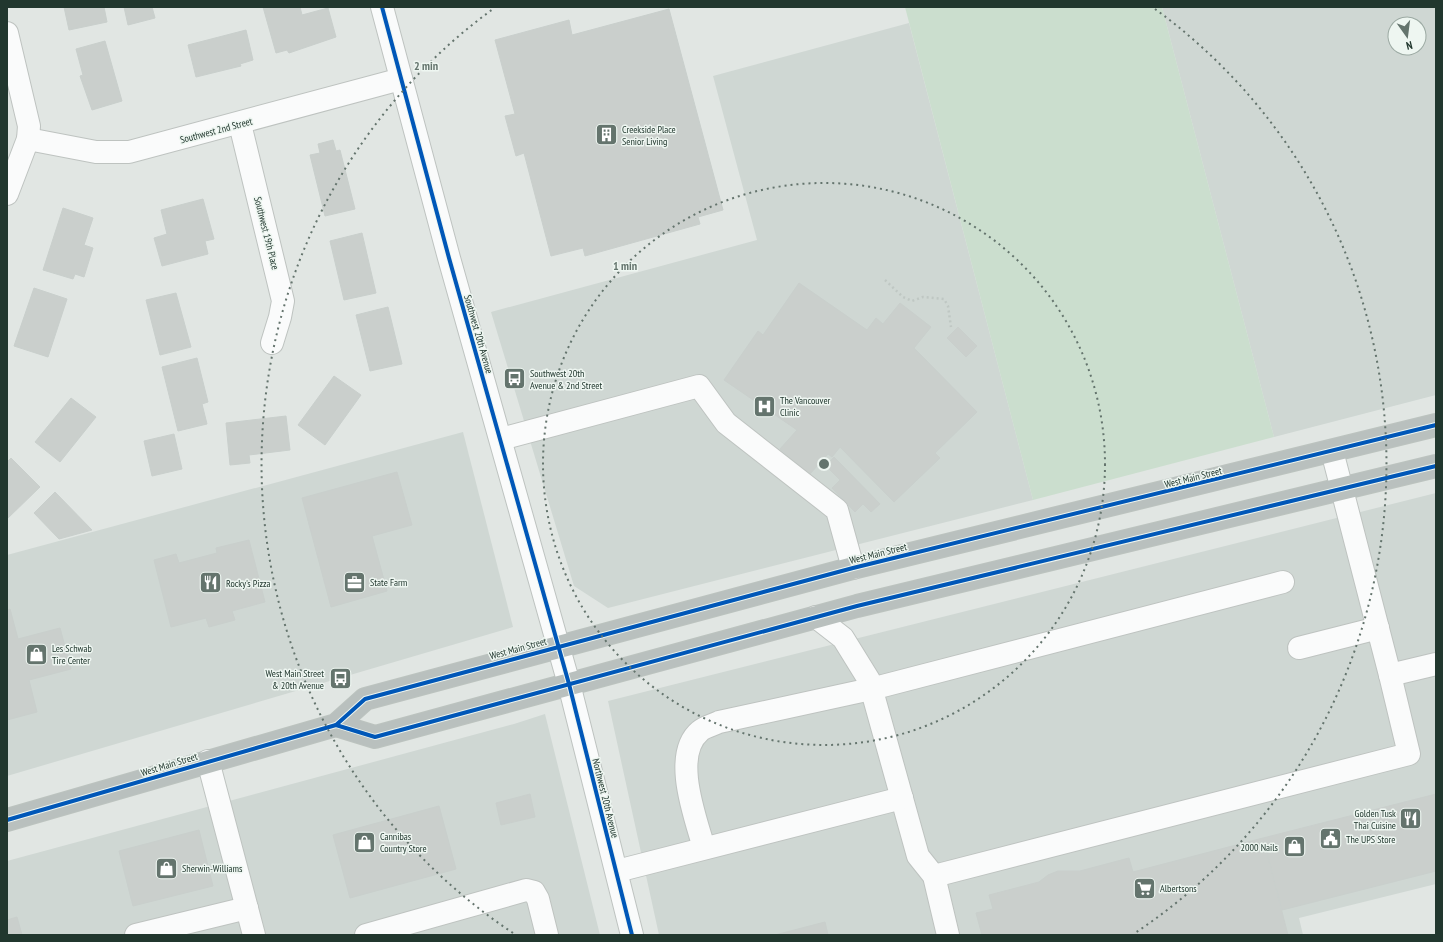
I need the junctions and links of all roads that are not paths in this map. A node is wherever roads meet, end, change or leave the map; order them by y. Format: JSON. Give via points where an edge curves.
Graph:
{"nodes":[{"id":1,"x":382,"y":7,"type":"edge"},
{"id":2,"x":7,"y":33,"type":"edge"},
{"id":3,"x":401,"y":79,"type":"junction"},
{"id":4,"x":240,"y":124,"type":"junction"},
{"id":5,"x":28,"y":138,"type":"junction"},
{"id":6,"x":7,"y":194,"type":"edge"},
{"id":7,"x":272,"y":343,"type":"dead end"},
{"id":8,"x":1436,"y":425,"type":"edge"},
{"id":9,"x":501,"y":439,"type":"junction"},
{"id":10,"x":1332,"y":451,"type":"junction"},
{"id":11,"x":1436,"y":466,"type":"edge"},
{"id":12,"x":1341,"y":490,"type":"junction"},
{"id":13,"x":853,"y":568,"type":"junction"},
{"id":14,"x":1283,"y":582,"type":"dead end"},
{"id":15,"x":816,"y":617,"type":"junction"},
{"id":16,"x":1378,"y":628,"type":"junction"},
{"id":17,"x":1299,"y":648,"type":"dead end"},
{"id":18,"x":1436,"y":664,"type":"edge"},
{"id":19,"x":564,"y":665,"type":"junction"},
{"id":20,"x":1390,"y":675,"type":"junction"},
{"id":21,"x":871,"y":689,"type":"junction"},
{"id":22,"x":336,"y":725,"type":"junction"},
{"id":23,"x":208,"y":761,"type":"junction"},
{"id":24,"x":902,"y":798,"type":"junction"},
{"id":25,"x":7,"y":820,"type":"edge"},
{"id":26,"x":704,"y":848,"type":"junction"},
{"id":27,"x":617,"y":871,"type":"junction"},
{"id":28,"x":934,"y":876,"type":"junction"},
{"id":29,"x":247,"y":908,"type":"junction"},
{"id":30,"x":136,"y":935,"type":"edge"},
{"id":31,"x":254,"y":935,"type":"edge"},
{"id":32,"x":366,"y":935,"type":"edge"},
{"id":33,"x":547,"y":935,"type":"edge"},
{"id":34,"x":631,"y":935,"type":"edge"},
{"id":35,"x":948,"y":935,"type":"edge"}],
"edges":[{"from":1,"to":3,"type":"street","name":"Southwest 20th Avenue"},
{"from":2,"to":5,"type":"street","via":[[27,118]]},
{"from":3,"to":4,"type":"street","name":"Southwest 2nd Street"},
{"from":3,"to":9,"type":"street","name":"Southwest 20th Avenue"},
{"from":4,"to":5,"type":"street","name":"Southwest 2nd Street","via":[[129,152],[96,152]]},
{"from":4,"to":7,"type":"street","name":"Southwest 19th Place","via":[[282,301]]},
{"from":5,"to":6,"type":"street"},
{"from":8,"to":10,"type":"highway","name":"West Main Street"},
{"from":9,"to":13,"type":"street","via":[[699,386],[726,423],[838,510]]},
{"from":9,"to":19,"type":"street","name":"Southwest 20th Avenue"},
{"from":10,"to":12,"type":"street"},
{"from":10,"to":13,"type":"highway","name":"West Main Street"},
{"from":11,"to":12,"type":"highway","name":"West Main Street"},
{"from":12,"to":15,"type":"highway","name":"West Main Street"},
{"from":12,"to":16,"type":"street"},
{"from":13,"to":19,"type":"highway","name":"West Main Street"},
{"from":14,"to":21,"type":"street"},
{"from":15,"to":19,"type":"highway","name":"West Main Street"},
{"from":15,"to":21,"type":"street","via":[[843,638],[870,680]]},
{"from":16,"to":17,"type":"street"},
{"from":16,"to":20,"type":"street"},
{"from":18,"to":20,"type":"street"},
{"from":19,"to":22,"type":"highway","name":"West Main Street","via":[[365,699]]},
{"from":19,"to":22,"type":"highway","name":"West Main Street","via":[[376,737]]},
{"from":19,"to":27,"type":"street","name":"Northwest 20th Avenue"},
{"from":20,"to":28,"type":"street","via":[[1409,754]]},
{"from":21,"to":24,"type":"street"},
{"from":21,"to":26,"type":"street","via":[[719,722],[700,731],[689,747],[686,782]]},
{"from":22,"to":23,"type":"highway","name":"West Main Street"},
{"from":23,"to":25,"type":"highway","name":"West Main Street"},
{"from":23,"to":29,"type":"street"},
{"from":24,"to":26,"type":"street"},
{"from":24,"to":28,"type":"street","via":[[918,856]]},
{"from":26,"to":27,"type":"street"},
{"from":27,"to":34,"type":"street","name":"Northwest 20th Avenue"},
{"from":28,"to":35,"type":"street"},
{"from":29,"to":30,"type":"street"},
{"from":29,"to":31,"type":"street"},
{"from":32,"to":33,"type":"street","via":[[526,890],[534,892],[538,899]]}]}
